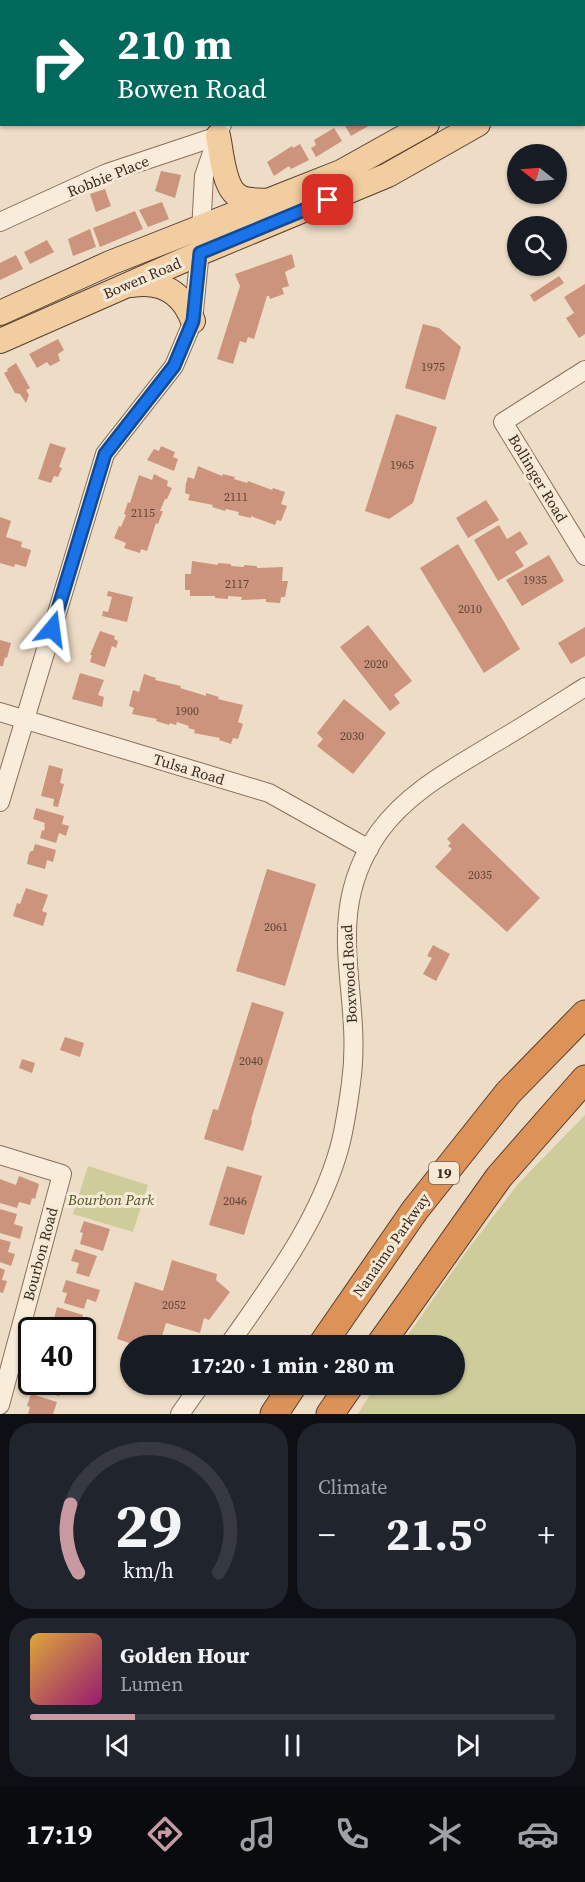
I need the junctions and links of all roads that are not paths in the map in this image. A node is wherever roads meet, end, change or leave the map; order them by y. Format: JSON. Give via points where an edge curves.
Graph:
{"nodes":[{"id":1,"x":423,"y":126,"type":"edge"},
{"id":2,"x":474,"y":126,"type":"edge"},
{"id":3,"x":220,"y":130,"type":"edge"},
{"id":4,"x":269,"y":201,"type":"junction"},
{"id":5,"x":0,"y":222,"type":"edge"},
{"id":6,"x":202,"y":227,"type":"junction"},
{"id":7,"x":200,"y":253,"type":"junction"},
{"id":8,"x":121,"y":288,"type":"junction"},
{"id":9,"x":0,"y":313,"type":"edge"},
{"id":10,"x":193,"y":321,"type":"junction"},
{"id":11,"x":0,"y":341,"type":"edge"},
{"id":12,"x":585,"y":370,"type":"edge"},
{"id":13,"x":585,"y":555,"type":"edge"},
{"id":14,"x":585,"y":687,"type":"edge"},
{"id":15,"x":0,"y":712,"type":"edge"},
{"id":16,"x":25,"y":720,"type":"junction"},
{"id":17,"x":0,"y":802,"type":"edge"},
{"id":18,"x":369,"y":849,"type":"junction"},
{"id":19,"x":585,"y":1014,"type":"edge"},
{"id":20,"x":585,"y":1079,"type":"edge"},
{"id":21,"x":0,"y":1155,"type":"edge"},
{"id":22,"x":235,"y":1335,"type":"edge"},
{"id":23,"x":329,"y":1335,"type":"edge"},
{"id":24,"x":387,"y":1335,"type":"edge"},
{"id":25,"x":193,"y":1395,"type":"edge"},
{"id":26,"x":287,"y":1395,"type":"edge"},
{"id":27,"x":343,"y":1395,"type":"edge"},
{"id":28,"x":0,"y":1405,"type":"edge"},
{"id":29,"x":180,"y":1414,"type":"edge"},
{"id":30,"x":274,"y":1414,"type":"edge"},
{"id":31,"x":330,"y":1414,"type":"edge"}],
"edges":[{"from":1,"to":4,"type":"main road","name":"Bowen Road","via":[[341,172]]},
{"from":2,"to":7,"type":"main road","name":"Bowen Road","via":[[388,175]]},
{"from":3,"to":4,"type":"main road","via":[[227,183],[243,199]]},
{"from":3,"to":5,"type":"street","name":"Robbie Place","via":[[107,172]]},
{"from":3,"to":6,"type":"street","via":[[204,176]]},
{"from":4,"to":6,"type":"main road","name":"Bowen Road"},
{"from":6,"to":7,"type":"street"},
{"from":6,"to":9,"type":"main road","name":"Bowen Road"},
{"from":7,"to":8,"type":"main road","name":"Bowen Road"},
{"from":7,"to":10,"type":"street"},
{"from":8,"to":10,"type":"main road","via":[[143,283],[174,292],[188,307]]},
{"from":8,"to":11,"type":"main road","name":"Bowen Road"},
{"from":10,"to":16,"type":"street","via":[[174,366],[105,454]]},
{"from":12,"to":13,"type":"street","name":"Bollinger Road","via":[[504,422]]},
{"from":14,"to":18,"type":"street","name":"Boxwood Road","via":[[418,792],[390,819]]},
{"from":15,"to":16,"type":"street","name":"Tulsa Road"},
{"from":16,"to":17,"type":"street"},
{"from":16,"to":18,"type":"street","name":"Tulsa Road","via":[[269,793]]},
{"from":18,"to":22,"type":"street","name":"Boxwood Road","via":[[353,883],[347,914],[353,1041],[339,1149],[300,1239]]},
{"from":19,"to":23,"type":"highway","name":"Nanaimo Parkway","number":"19","via":[[508,1093],[415,1210]]},
{"from":20,"to":24,"type":"highway","via":[[499,1177]]},
{"from":21,"to":28,"type":"street","name":"Bourbon Road","via":[[62,1174]]},
{"from":25,"to":29,"type":"street"},
{"from":26,"to":30,"type":"highway"},
{"from":27,"to":31,"type":"highway"}]}
